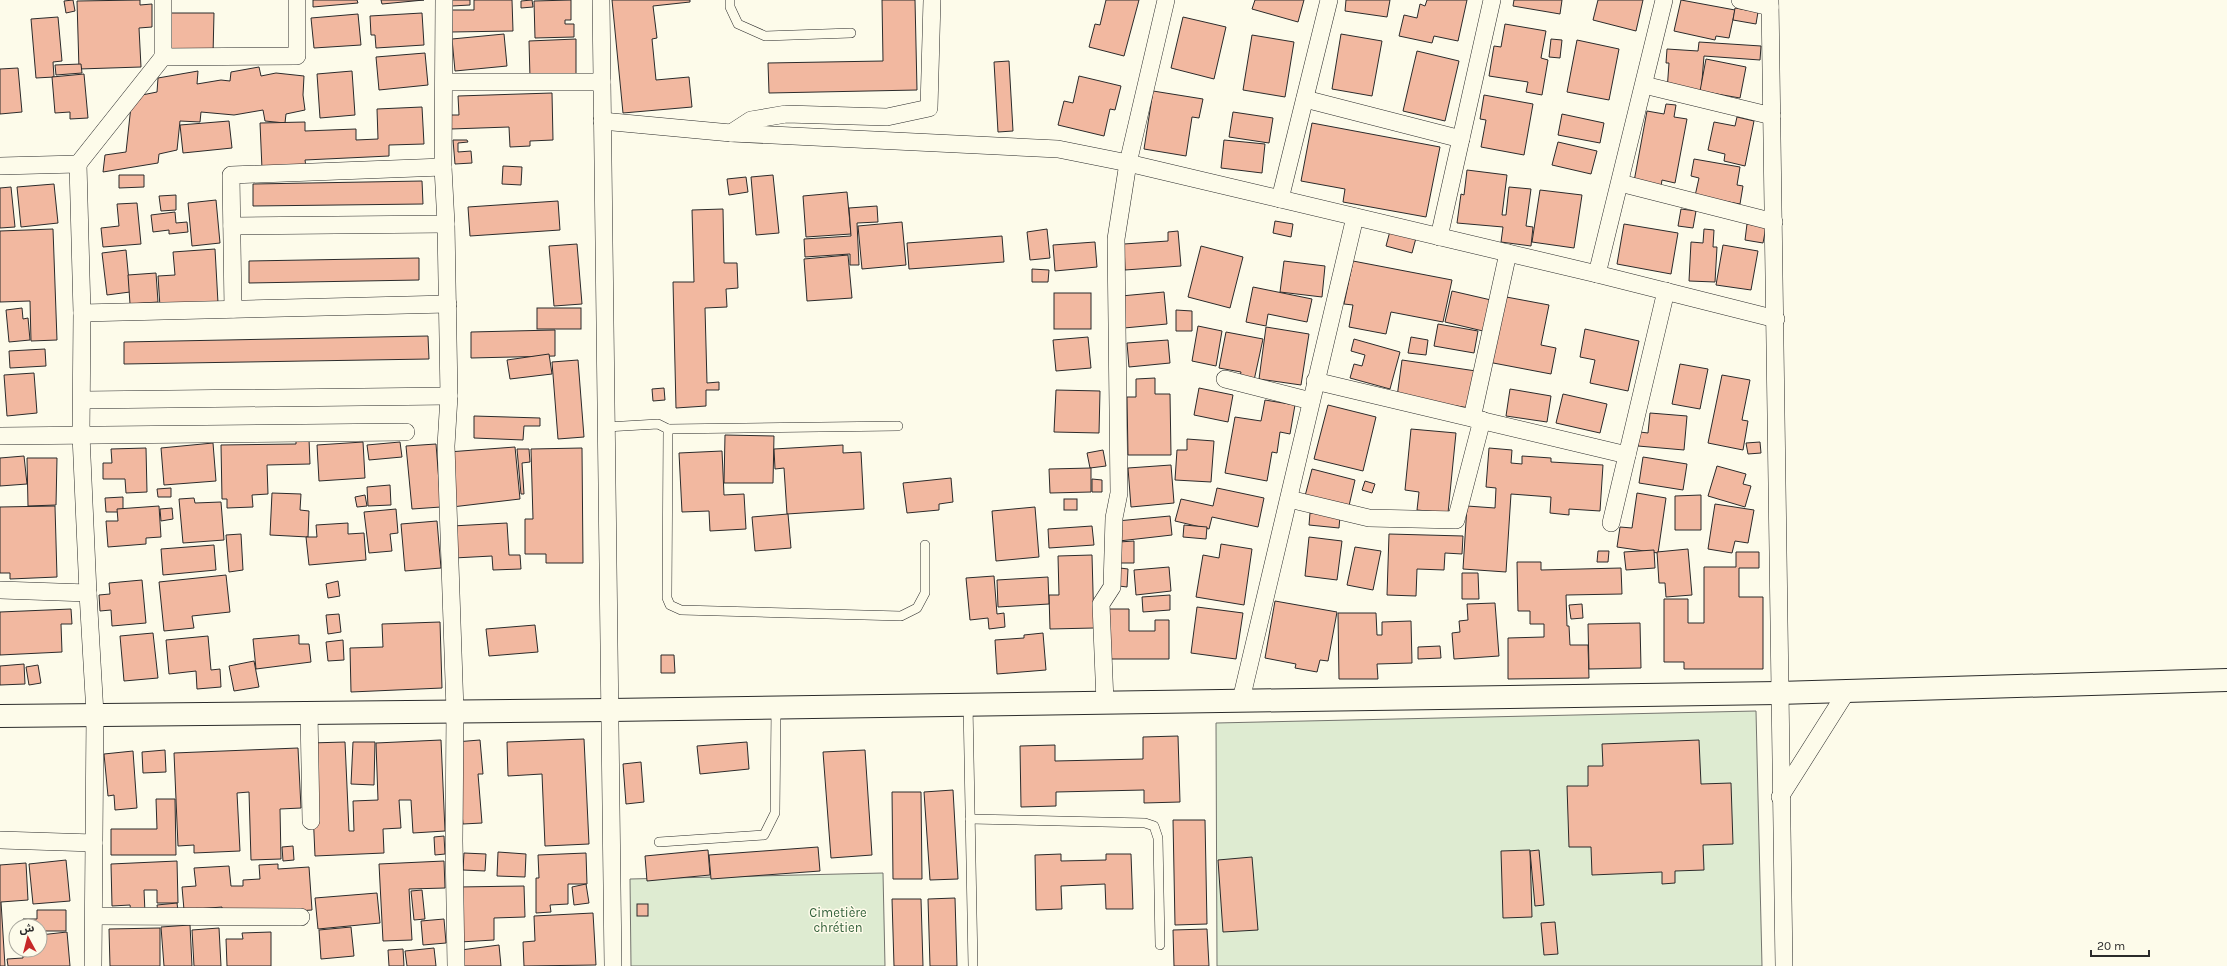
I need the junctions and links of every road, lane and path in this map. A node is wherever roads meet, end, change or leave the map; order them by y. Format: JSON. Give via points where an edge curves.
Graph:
{"nodes":[{"id":1,"x":162,"y":0,"type":"edge"},
{"id":2,"x":296,"y":0,"type":"edge"},
{"id":3,"x":444,"y":0,"type":"edge"},
{"id":4,"x":601,"y":0,"type":"edge"},
{"id":5,"x":730,"y":0,"type":"edge"},
{"id":6,"x":932,"y":0,"type":"edge"},
{"id":7,"x":1166,"y":0,"type":"edge"},
{"id":8,"x":1329,"y":0,"type":"edge"},
{"id":9,"x":1492,"y":0,"type":"edge"},
{"id":10,"x":1664,"y":0,"type":"edge"},
{"id":11,"x":1740,"y":0,"type":"edge"},
{"id":12,"x":1770,"y":3,"type":"edge"},
{"id":13,"x":851,"y":33,"type":"dead end"},
{"id":14,"x":163,"y":57,"type":"junction"},
{"id":15,"x":445,"y":82,"type":"junction"},
{"id":16,"x":602,"y":82,"type":"junction"},
{"id":17,"x":1644,"y":85,"type":"junction"},
{"id":18,"x":1305,"y":99,"type":"junction"},
{"id":19,"x":1772,"y":116,"type":"junction"},
{"id":20,"x":602,"y":122,"type":"junction"},
{"id":21,"x":731,"y":133,"type":"junction"},
{"id":22,"x":1461,"y":139,"type":"junction"},
{"id":23,"x":1128,"y":163,"type":"junction"},
{"id":24,"x":78,"y":164,"type":"junction"},
{"id":25,"x":0,"y":166,"type":"edge"},
{"id":26,"x":443,"y":167,"type":"junction"},
{"id":27,"x":1620,"y":183,"type":"junction"},
{"id":28,"x":1280,"y":199,"type":"junction"},
{"id":29,"x":1356,"y":217,"type":"junction"},
{"id":30,"x":1774,"y":222,"type":"junction"},
{"id":31,"x":446,"y":224,"type":"junction"},
{"id":32,"x":232,"y":226,"type":"junction"},
{"id":33,"x":1439,"y":236,"type":"junction"},
{"id":34,"x":1508,"y":253,"type":"junction"},
{"id":35,"x":1597,"y":274,"type":"junction"},
{"id":36,"x":1666,"y":291,"type":"junction"},
{"id":37,"x":448,"y":304,"type":"junction"},
{"id":38,"x":233,"y":309,"type":"junction"},
{"id":39,"x":82,"y":313,"type":"junction"},
{"id":40,"x":1776,"y":319,"type":"junction"},
{"id":41,"x":1224,"y":379,"type":"dead end"},
{"id":42,"x":1315,"y":381,"type":"junction"},
{"id":43,"x":449,"y":396,"type":"junction"},
{"id":44,"x":83,"y":400,"type":"junction"},
{"id":45,"x":1311,"y":401,"type":"junction"},
{"id":46,"x":1477,"y":419,"type":"junction"},
{"id":47,"x":898,"y":426,"type":"dead end"},
{"id":48,"x":606,"y":427,"type":"junction"},
{"id":49,"x":668,"y":429,"type":"junction"},
{"id":50,"x":406,"y":432,"type":"dead end"},
{"id":51,"x":81,"y":435,"type":"junction"},
{"id":52,"x":0,"y":436,"type":"edge"},
{"id":53,"x":1627,"y":455,"type":"junction"},
{"id":54,"x":1289,"y":498,"type":"junction"},
{"id":55,"x":1611,"y":523,"type":"dead end"},
{"id":56,"x":926,"y":545,"type":"dead end"},
{"id":57,"x":0,"y":590,"type":"edge"},
{"id":58,"x":88,"y":593,"type":"junction"},
{"id":59,"x":2227,"y":680,"type":"edge"},
{"id":60,"x":1847,"y":691,"type":"junction"},
{"id":61,"x":1778,"y":693,"type":"junction"},
{"id":62,"x":1241,"y":700,"type":"junction"},
{"id":63,"x":1105,"y":702,"type":"junction"},
{"id":64,"x":968,"y":704,"type":"junction"},
{"id":65,"x":776,"y":707,"type":"junction"},
{"id":66,"x":610,"y":710,"type":"junction"},
{"id":67,"x":455,"y":711,"type":"junction"},
{"id":68,"x":309,"y":712,"type":"junction"},
{"id":69,"x":95,"y":714,"type":"junction"},
{"id":70,"x":0,"y":716,"type":"edge"},
{"id":71,"x":1780,"y":797,"type":"junction"},
{"id":72,"x":970,"y":819,"type":"junction"},
{"id":73,"x":312,"y":821,"type":"dead end"},
{"id":74,"x":0,"y":840,"type":"edge"},
{"id":75,"x":659,"y":842,"type":"dead end"},
{"id":76,"x":94,"y":843,"type":"junction"},
{"id":77,"x":94,"y":916,"type":"junction"},
{"id":78,"x":301,"y":917,"type":"dead end"},
{"id":79,"x":1160,"y":945,"type":"dead end"},
{"id":80,"x":93,"y":966,"type":"edge"},
{"id":81,"x":456,"y":966,"type":"edge"},
{"id":82,"x":613,"y":966,"type":"edge"},
{"id":83,"x":973,"y":966,"type":"edge"},
{"id":84,"x":1784,"y":966,"type":"edge"}],
"edges":[{"from":1,"to":14,"type":"street"},
{"from":2,"to":14,"type":"street","via":[[297,56]]},
{"from":3,"to":15,"type":"street"},
{"from":4,"to":16,"type":"street"},
{"from":5,"to":13,"type":"lane","via":[[730,7],[738,24],[765,36]]},
{"from":6,"to":21,"type":"street","via":[[929,108],[887,117],[786,114],[751,120]]},
{"from":7,"to":23,"type":"street"},
{"from":8,"to":18,"type":"street"},
{"from":9,"to":22,"type":"street"},
{"from":10,"to":17,"type":"street"},
{"from":11,"to":12,"type":"street"},
{"from":12,"to":19,"type":"street"},
{"from":14,"to":24,"type":"street"},
{"from":15,"to":16,"type":"street"},
{"from":15,"to":26,"type":"street"},
{"from":16,"to":20,"type":"street"},
{"from":17,"to":19,"type":"street"},
{"from":17,"to":27,"type":"street"},
{"from":18,"to":22,"type":"street"},
{"from":18,"to":28,"type":"street"},
{"from":19,"to":30,"type":"street"},
{"from":20,"to":21,"type":"street"},
{"from":20,"to":48,"type":"street"},
{"from":21,"to":23,"type":"street","via":[[1058,149]]},
{"from":22,"to":33,"type":"street"},
{"from":23,"to":28,"type":"street"},
{"from":23,"to":63,"type":"street","via":[[1116,239],[1119,493],[1114,518],[1112,587],[1101,604]]},
{"from":24,"to":25,"type":"street"},
{"from":24,"to":39,"type":"street"},
{"from":26,"to":31,"type":"street"},
{"from":26,"to":32,"type":"street","via":[[231,175]]},
{"from":27,"to":30,"type":"street"},
{"from":27,"to":35,"type":"street"},
{"from":28,"to":29,"type":"street"},
{"from":29,"to":33,"type":"street"},
{"from":29,"to":42,"type":"street"},
{"from":30,"to":40,"type":"street"},
{"from":31,"to":32,"type":"street"},
{"from":31,"to":37,"type":"street"},
{"from":32,"to":38,"type":"street"},
{"from":33,"to":34,"type":"street"},
{"from":34,"to":35,"type":"street"},
{"from":34,"to":46,"type":"street"},
{"from":35,"to":36,"type":"street"},
{"from":36,"to":40,"type":"street"},
{"from":36,"to":53,"type":"street"},
{"from":37,"to":38,"type":"street"},
{"from":37,"to":43,"type":"street"},
{"from":38,"to":39,"type":"street"},
{"from":39,"to":44,"type":"street"},
{"from":40,"to":61,"type":"street"},
{"from":41,"to":45,"type":"street"},
{"from":42,"to":45,"type":"street"},
{"from":42,"to":46,"type":"street"},
{"from":43,"to":44,"type":"street"},
{"from":43,"to":67,"type":"street","via":[[446,446]]},
{"from":44,"to":51,"type":"street"},
{"from":45,"to":54,"type":"street"},
{"from":46,"to":53,"type":"street"},
{"from":46,"to":54,"type":"street","via":[[1456,520],[1369,518]]},
{"from":47,"to":49,"type":"lane"},
{"from":48,"to":49,"type":"lane","via":[[658,424]]},
{"from":48,"to":66,"type":"street"},
{"from":49,"to":56,"type":"lane","via":[[668,598],[670,605],[681,610],[901,616],[917,608],[925,593]]},
{"from":50,"to":51,"type":"street"},
{"from":51,"to":52,"type":"street"},
{"from":51,"to":58,"type":"street"},
{"from":53,"to":55,"type":"street"},
{"from":54,"to":62,"type":"street"},
{"from":57,"to":58,"type":"street"},
{"from":58,"to":69,"type":"street"},
{"from":59,"to":60,"type":"main road"},
{"from":60,"to":61,"type":"main road"},
{"from":60,"to":71,"type":"street"},
{"from":61,"to":62,"type":"main road"},
{"from":61,"to":71,"type":"street"},
{"from":62,"to":63,"type":"main road"},
{"from":63,"to":64,"type":"main road"},
{"from":64,"to":65,"type":"main road"},
{"from":64,"to":72,"type":"lane"},
{"from":65,"to":66,"type":"main road"},
{"from":65,"to":75,"type":"lane","via":[[775,813],[764,835]]},
{"from":66,"to":67,"type":"main road"},
{"from":66,"to":82,"type":"street"},
{"from":67,"to":68,"type":"main road"},
{"from":67,"to":81,"type":"street"},
{"from":68,"to":69,"type":"main road"},
{"from":68,"to":73,"type":"street"},
{"from":69,"to":70,"type":"main road"},
{"from":69,"to":76,"type":"street"},
{"from":71,"to":84,"type":"street"},
{"from":72,"to":79,"type":"lane","via":[[1145,823],[1154,826],[1158,838]]},
{"from":72,"to":83,"type":"lane"},
{"from":74,"to":76,"type":"street"},
{"from":76,"to":77,"type":"street"},
{"from":77,"to":78,"type":"street"},
{"from":77,"to":80,"type":"street"}]}
